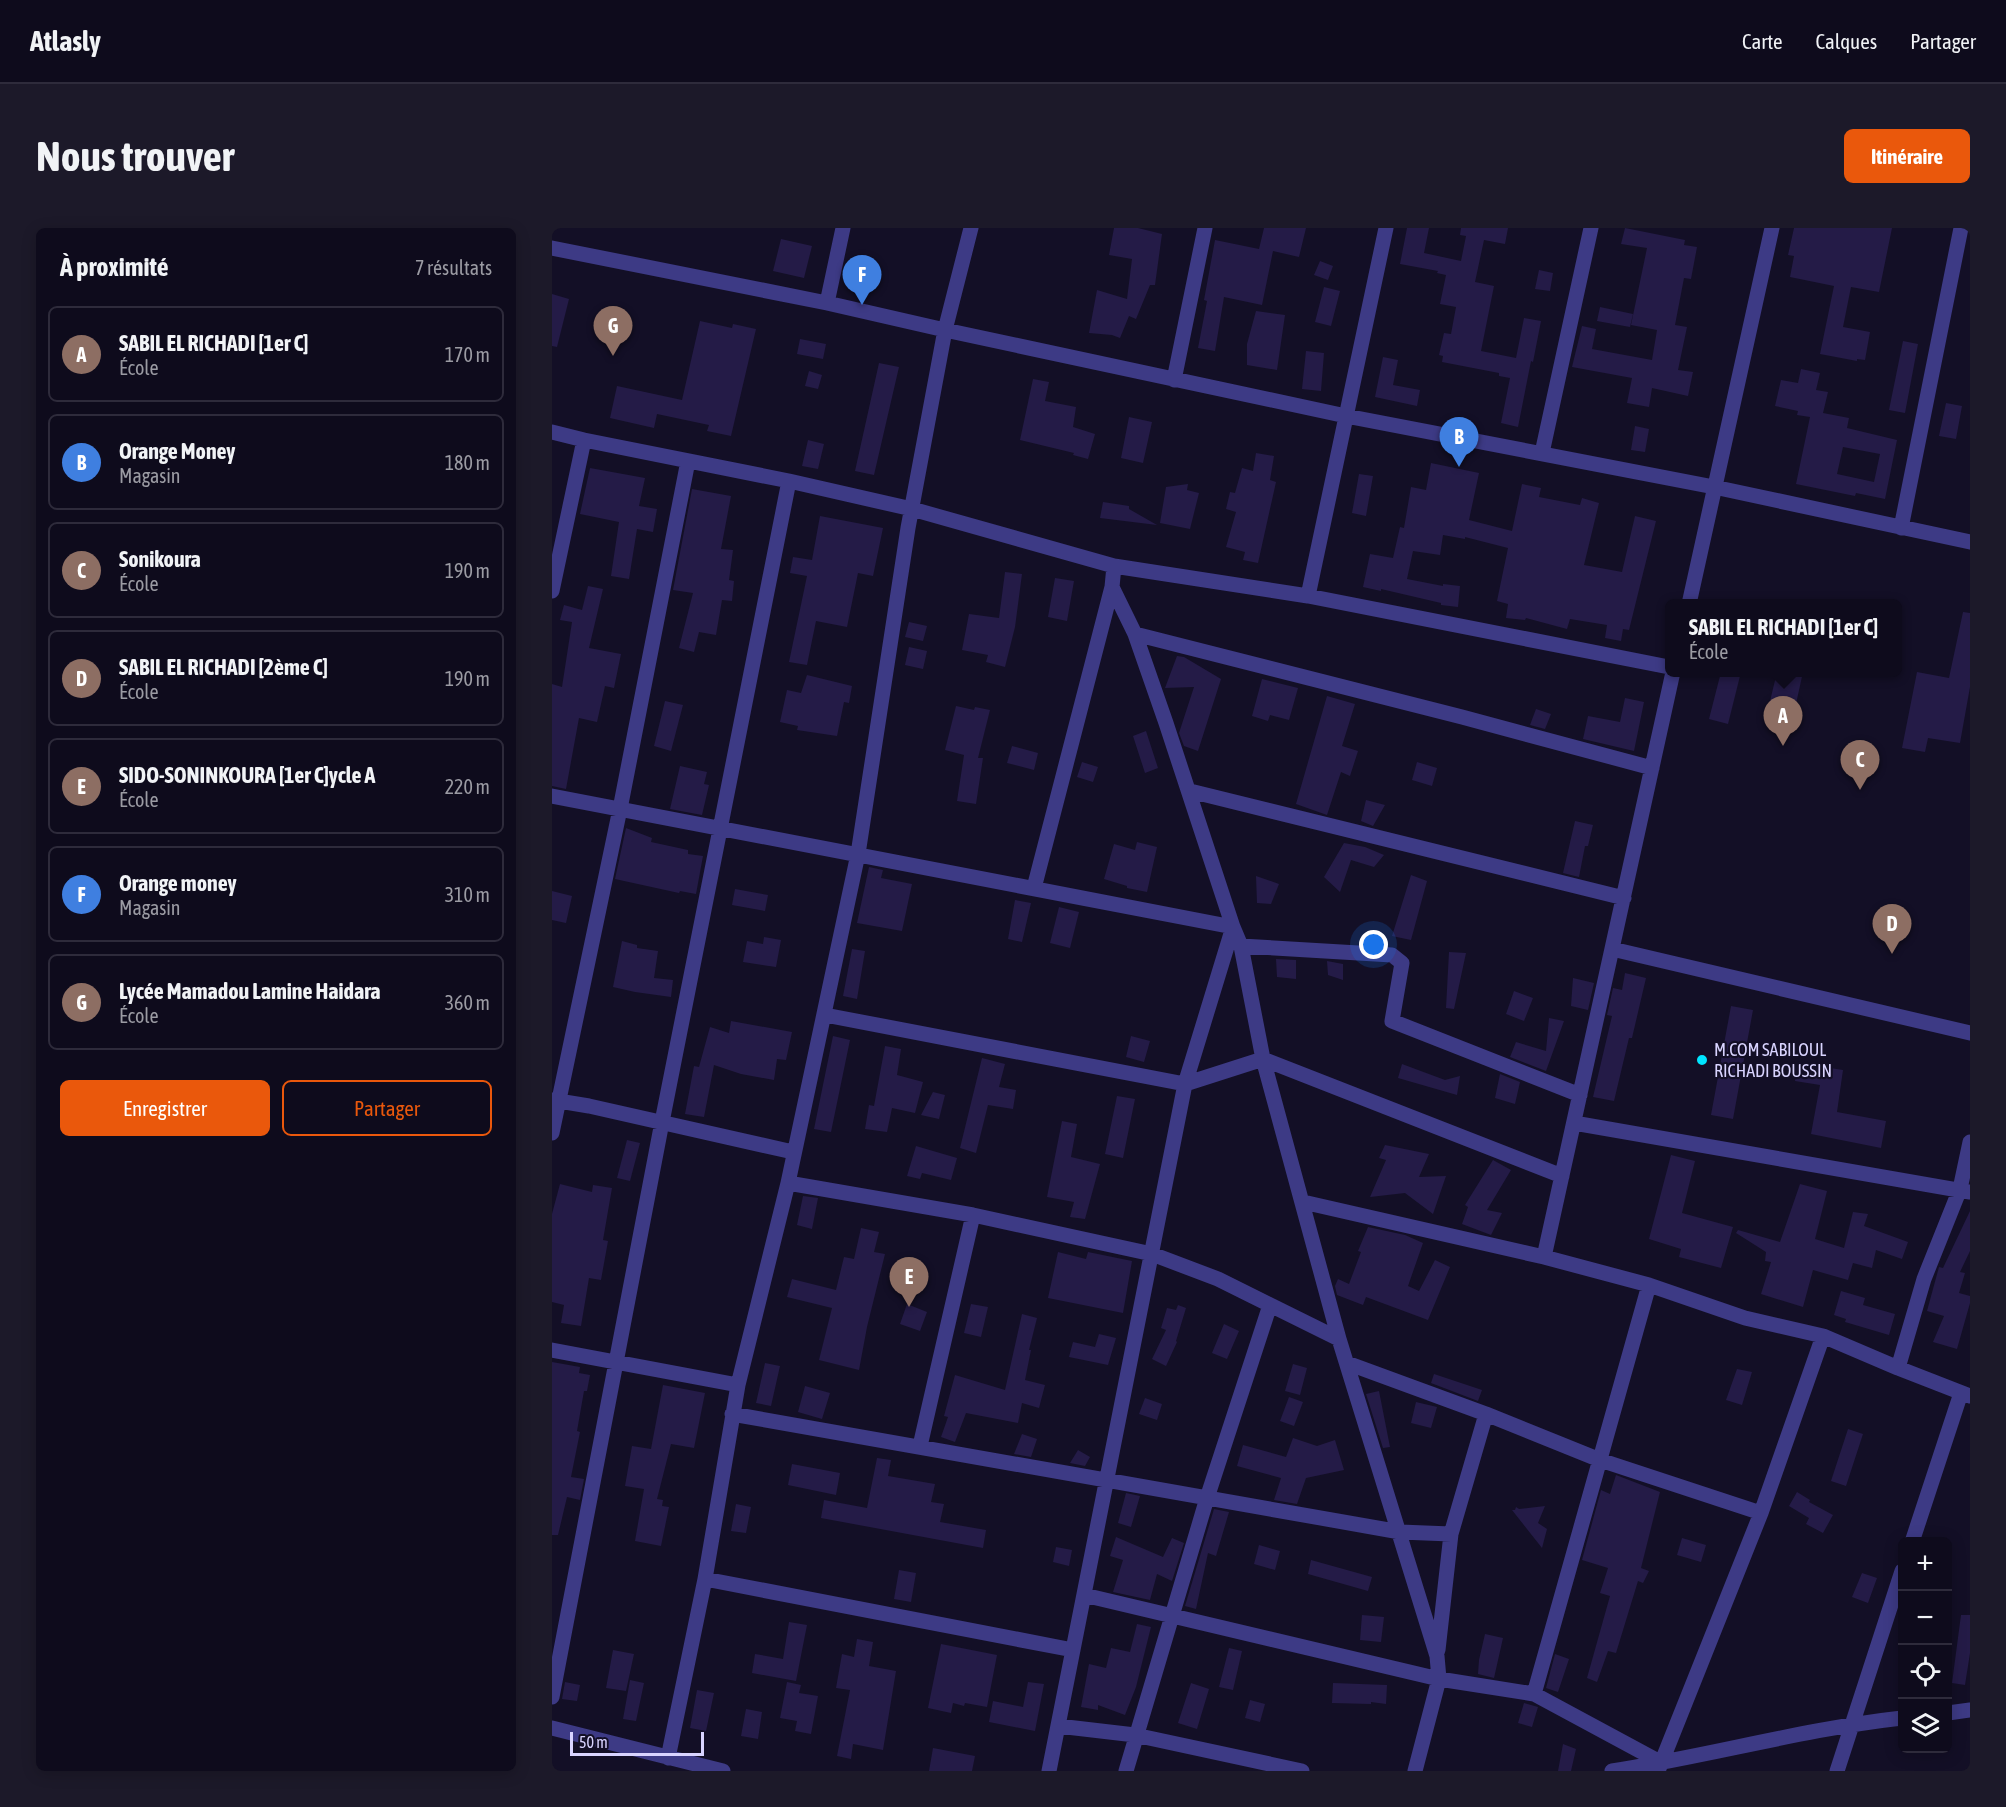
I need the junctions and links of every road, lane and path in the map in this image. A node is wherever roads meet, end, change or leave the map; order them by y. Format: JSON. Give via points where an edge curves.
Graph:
{"nodes":[{"id":1,"x":843,"y":228,"type":"edge"},
{"id":2,"x":971,"y":228,"type":"edge"},
{"id":3,"x":1205,"y":228,"type":"edge"},
{"id":4,"x":1386,"y":228,"type":"edge"},
{"id":5,"x":1591,"y":228,"type":"edge"},
{"id":6,"x":1772,"y":228,"type":"edge"},
{"id":7,"x":1961,"y":228,"type":"edge"},
{"id":8,"x":552,"y":248,"type":"edge"},
{"id":9,"x":827,"y":303,"type":"junction"},
{"id":10,"x":945,"y":330,"type":"junction"},
{"id":11,"x":1174,"y":380,"type":"junction"},
{"id":12,"x":1347,"y":416,"type":"junction"},
{"id":13,"x":552,"y":432,"type":"edge"},
{"id":14,"x":584,"y":440,"type":"junction"},
{"id":15,"x":1542,"y":453,"type":"junction"},
{"id":16,"x":688,"y":461,"type":"junction"},
{"id":17,"x":789,"y":481,"type":"junction"},
{"id":18,"x":1714,"y":487,"type":"junction"},
{"id":19,"x":912,"y":509,"type":"junction"},
{"id":20,"x":1901,"y":528,"type":"junction"},
{"id":21,"x":1970,"y":542,"type":"edge"},
{"id":22,"x":1114,"y":566,"type":"junction"},
{"id":23,"x":1112,"y":587,"type":"junction"},
{"id":24,"x":552,"y":591,"type":"edge"},
{"id":25,"x":1308,"y":596,"type":"junction"},
{"id":26,"x":1690,"y":599,"type":"edge"},
{"id":27,"x":1135,"y":634,"type":"junction"},
{"id":28,"x":1665,"y":666,"type":"edge"},
{"id":29,"x":1672,"y":677,"type":"edge"},
{"id":30,"x":1652,"y":768,"type":"junction"},
{"id":31,"x":1190,"y":791,"type":"junction"},
{"id":32,"x":552,"y":796,"type":"edge"},
{"id":33,"x":620,"y":809,"type":"junction"},
{"id":34,"x":721,"y":828,"type":"junction"},
{"id":35,"x":858,"y":854,"type":"junction"},
{"id":36,"x":1034,"y":888,"type":"junction"},
{"id":37,"x":1624,"y":898,"type":"junction"},
{"id":38,"x":1233,"y":927,"type":"junction"},
{"id":39,"x":1241,"y":946,"type":"junction"},
{"id":40,"x":1612,"y":949,"type":"junction"},
{"id":41,"x":825,"y":1015,"type":"junction"},
{"id":42,"x":1970,"y":1032,"type":"edge"},
{"id":43,"x":1263,"y":1059,"type":"junction"},
{"id":44,"x":1185,"y":1084,"type":"junction"},
{"id":45,"x":1580,"y":1095,"type":"junction"},
{"id":46,"x":555,"y":1100,"type":"edge"},
{"id":47,"x":662,"y":1122,"type":"junction"},
{"id":48,"x":1574,"y":1123,"type":"junction"},
{"id":49,"x":552,"y":1133,"type":"edge"},
{"id":50,"x":1970,"y":1143,"type":"edge"},
{"id":51,"x":794,"y":1152,"type":"junction"},
{"id":52,"x":1562,"y":1176,"type":"junction"},
{"id":53,"x":788,"y":1183,"type":"junction"},
{"id":54,"x":1965,"y":1191,"type":"edge"},
{"id":55,"x":1303,"y":1202,"type":"junction"},
{"id":56,"x":973,"y":1215,"type":"junction"},
{"id":57,"x":1152,"y":1254,"type":"junction"},
{"id":58,"x":1544,"y":1257,"type":"junction"},
{"id":59,"x":1649,"y":1285,"type":"junction"},
{"id":60,"x":1270,"y":1305,"type":"junction"},
{"id":61,"x":1823,"y":1336,"type":"junction"},
{"id":62,"x":1339,"y":1339,"type":"junction"},
{"id":63,"x":552,"y":1350,"type":"edge"},
{"id":64,"x":616,"y":1361,"type":"junction"},
{"id":65,"x":1347,"y":1363,"type":"junction"},
{"id":66,"x":1898,"y":1368,"type":"junction"},
{"id":67,"x":738,"y":1385,"type":"junction"},
{"id":68,"x":1966,"y":1394,"type":"edge"},
{"id":69,"x":732,"y":1414,"type":"junction"},
{"id":70,"x":1486,"y":1414,"type":"junction"},
{"id":71,"x":920,"y":1446,"type":"junction"},
{"id":72,"x":1600,"y":1460,"type":"junction"},
{"id":73,"x":1107,"y":1481,"type":"junction"},
{"id":74,"x":1207,"y":1498,"type":"junction"},
{"id":75,"x":1761,"y":1513,"type":"junction"},
{"id":76,"x":1400,"y":1532,"type":"junction"},
{"id":77,"x":1451,"y":1534,"type":"junction"},
{"id":78,"x":1914,"y":1537,"type":"edge"},
{"id":79,"x":705,"y":1579,"type":"junction"},
{"id":80,"x":1898,"y":1583,"type":"edge"},
{"id":81,"x":1084,"y":1595,"type":"junction"},
{"id":82,"x":1173,"y":1617,"type":"junction"},
{"id":83,"x":1073,"y":1650,"type":"junction"},
{"id":84,"x":1437,"y":1656,"type":"junction"},
{"id":85,"x":1439,"y":1679,"type":"junction"},
{"id":86,"x":1534,"y":1694,"type":"junction"},
{"id":87,"x":552,"y":1697,"type":"edge"},
{"id":88,"x":1970,"y":1710,"type":"edge"},
{"id":89,"x":1952,"y":1712,"type":"edge"},
{"id":90,"x":1898,"y":1718,"type":"edge"},
{"id":91,"x":1853,"y":1723,"type":"junction"},
{"id":92,"x":1058,"y":1726,"type":"junction"},
{"id":93,"x":552,"y":1728,"type":"edge"},
{"id":94,"x":1136,"y":1735,"type":"junction"},
{"id":95,"x":668,"y":1758,"type":"junction"},
{"id":96,"x":1233,"y":1764,"type":"edge"},
{"id":97,"x":1660,"y":1767,"type":"edge"},
{"id":98,"x":723,"y":1771,"type":"edge"},
{"id":99,"x":1049,"y":1771,"type":"edge"},
{"id":100,"x":1126,"y":1771,"type":"edge"},
{"id":101,"x":1302,"y":1771,"type":"edge"},
{"id":102,"x":1415,"y":1771,"type":"edge"},
{"id":103,"x":1612,"y":1771,"type":"edge"},
{"id":104,"x":1837,"y":1771,"type":"edge"}],
"edges":[{"from":1,"to":9,"type":"street"},
{"from":2,"to":10,"type":"street"},
{"from":3,"to":11,"type":"street"},
{"from":4,"to":12,"type":"street"},
{"from":5,"to":15,"type":"street"},
{"from":6,"to":18,"type":"street"},
{"from":7,"to":20,"type":"street"},
{"from":8,"to":9,"type":"street"},
{"from":9,"to":10,"type":"street"},
{"from":10,"to":11,"type":"street"},
{"from":10,"to":19,"type":"street"},
{"from":11,"to":12,"type":"street"},
{"from":12,"to":15,"type":"street"},
{"from":12,"to":25,"type":"street"},
{"from":13,"to":14,"type":"street"},
{"from":14,"to":16,"type":"street"},
{"from":14,"to":24,"type":"street"},
{"from":15,"to":18,"type":"street"},
{"from":16,"to":17,"type":"street"},
{"from":16,"to":33,"type":"street"},
{"from":17,"to":19,"type":"street"},
{"from":17,"to":34,"type":"street"},
{"from":18,"to":20,"type":"street"},
{"from":18,"to":26,"type":"street"},
{"from":19,"to":22,"type":"street"},
{"from":19,"to":35,"type":"street"},
{"from":20,"to":21,"type":"street"},
{"from":22,"to":23,"type":"street"},
{"from":22,"to":25,"type":"street"},
{"from":23,"to":27,"type":"street"},
{"from":23,"to":36,"type":"street"},
{"from":25,"to":28,"type":"street"},
{"from":27,"to":30,"type":"street"},
{"from":27,"to":31,"type":"street"},
{"from":29,"to":30,"type":"street"},
{"from":30,"to":37,"type":"street"},
{"from":31,"to":37,"type":"street"},
{"from":31,"to":38,"type":"street"},
{"from":32,"to":33,"type":"street"},
{"from":33,"to":34,"type":"street"},
{"from":33,"to":46,"type":"street"},
{"from":34,"to":35,"type":"street"},
{"from":34,"to":47,"type":"street"},
{"from":35,"to":36,"type":"street"},
{"from":35,"to":41,"type":"street"},
{"from":36,"to":38,"type":"street"},
{"from":37,"to":40,"type":"street"},
{"from":38,"to":39,"type":"street"},
{"from":38,"to":44,"type":"street"},
{"from":39,"to":43,"type":"street"},
{"from":39,"to":45,"type":"street","via":[[1392,956],[1402,963],[1392,1021]]},
{"from":40,"to":42,"type":"street"},
{"from":40,"to":45,"type":"street"},
{"from":41,"to":44,"type":"street"},
{"from":41,"to":51,"type":"street"},
{"from":43,"to":44,"type":"street"},
{"from":43,"to":52,"type":"street"},
{"from":43,"to":55,"type":"street"},
{"from":44,"to":57,"type":"street"},
{"from":45,"to":48,"type":"street"},
{"from":46,"to":47,"type":"street"},
{"from":46,"to":49,"type":"street"},
{"from":47,"to":51,"type":"street"},
{"from":47,"to":64,"type":"street"},
{"from":48,"to":52,"type":"street"},
{"from":48,"to":54,"type":"street"},
{"from":50,"to":54,"type":"street"},
{"from":51,"to":53,"type":"street"},
{"from":52,"to":58,"type":"street"},
{"from":53,"to":56,"type":"street"},
{"from":53,"to":67,"type":"street"},
{"from":54,"to":66,"type":"street","via":[[1924,1279]]},
{"from":55,"to":58,"type":"street"},
{"from":55,"to":62,"type":"street"},
{"from":56,"to":57,"type":"street"},
{"from":56,"to":71,"type":"street"},
{"from":57,"to":60,"type":"street","via":[[1218,1279]]},
{"from":57,"to":73,"type":"street"},
{"from":58,"to":59,"type":"street"},
{"from":59,"to":61,"type":"street","via":[[1744,1318]]},
{"from":59,"to":72,"type":"street"},
{"from":60,"to":62,"type":"street"},
{"from":60,"to":74,"type":"street"},
{"from":61,"to":66,"type":"street"},
{"from":61,"to":75,"type":"street"},
{"from":62,"to":65,"type":"street"},
{"from":63,"to":64,"type":"street"},
{"from":64,"to":67,"type":"street"},
{"from":64,"to":87,"type":"street"},
{"from":65,"to":70,"type":"street"},
{"from":65,"to":76,"type":"street"},
{"from":66,"to":68,"type":"street"},
{"from":67,"to":69,"type":"street"},
{"from":68,"to":78,"type":"street"},
{"from":69,"to":71,"type":"street"},
{"from":69,"to":79,"type":"street"},
{"from":70,"to":72,"type":"street"},
{"from":70,"to":77,"type":"street"},
{"from":71,"to":73,"type":"street"},
{"from":72,"to":75,"type":"street"},
{"from":72,"to":86,"type":"street"},
{"from":73,"to":74,"type":"street"},
{"from":73,"to":81,"type":"street"},
{"from":74,"to":76,"type":"street"},
{"from":74,"to":82,"type":"street"},
{"from":75,"to":97,"type":"street"},
{"from":76,"to":77,"type":"street"},
{"from":76,"to":84,"type":"street"},
{"from":77,"to":84,"type":"street"},
{"from":79,"to":83,"type":"street"},
{"from":79,"to":95,"type":"street"},
{"from":80,"to":91,"type":"street"},
{"from":81,"to":82,"type":"street"},
{"from":81,"to":83,"type":"street"},
{"from":82,"to":85,"type":"street"},
{"from":82,"to":94,"type":"street"},
{"from":83,"to":92,"type":"street"},
{"from":84,"to":85,"type":"street"},
{"from":85,"to":86,"type":"street"},
{"from":85,"to":102,"type":"street"},
{"from":86,"to":97,"type":"street"},
{"from":88,"to":89,"type":"street"},
{"from":90,"to":91,"type":"street"},
{"from":91,"to":97,"type":"street"},
{"from":91,"to":104,"type":"street"},
{"from":92,"to":94,"type":"street"},
{"from":92,"to":99,"type":"street"},
{"from":93,"to":95,"type":"street"},
{"from":94,"to":96,"type":"street"},
{"from":94,"to":100,"type":"street"},
{"from":95,"to":98,"type":"street"},
{"from":96,"to":101,"type":"street"},
{"from":97,"to":103,"type":"street"}]}
